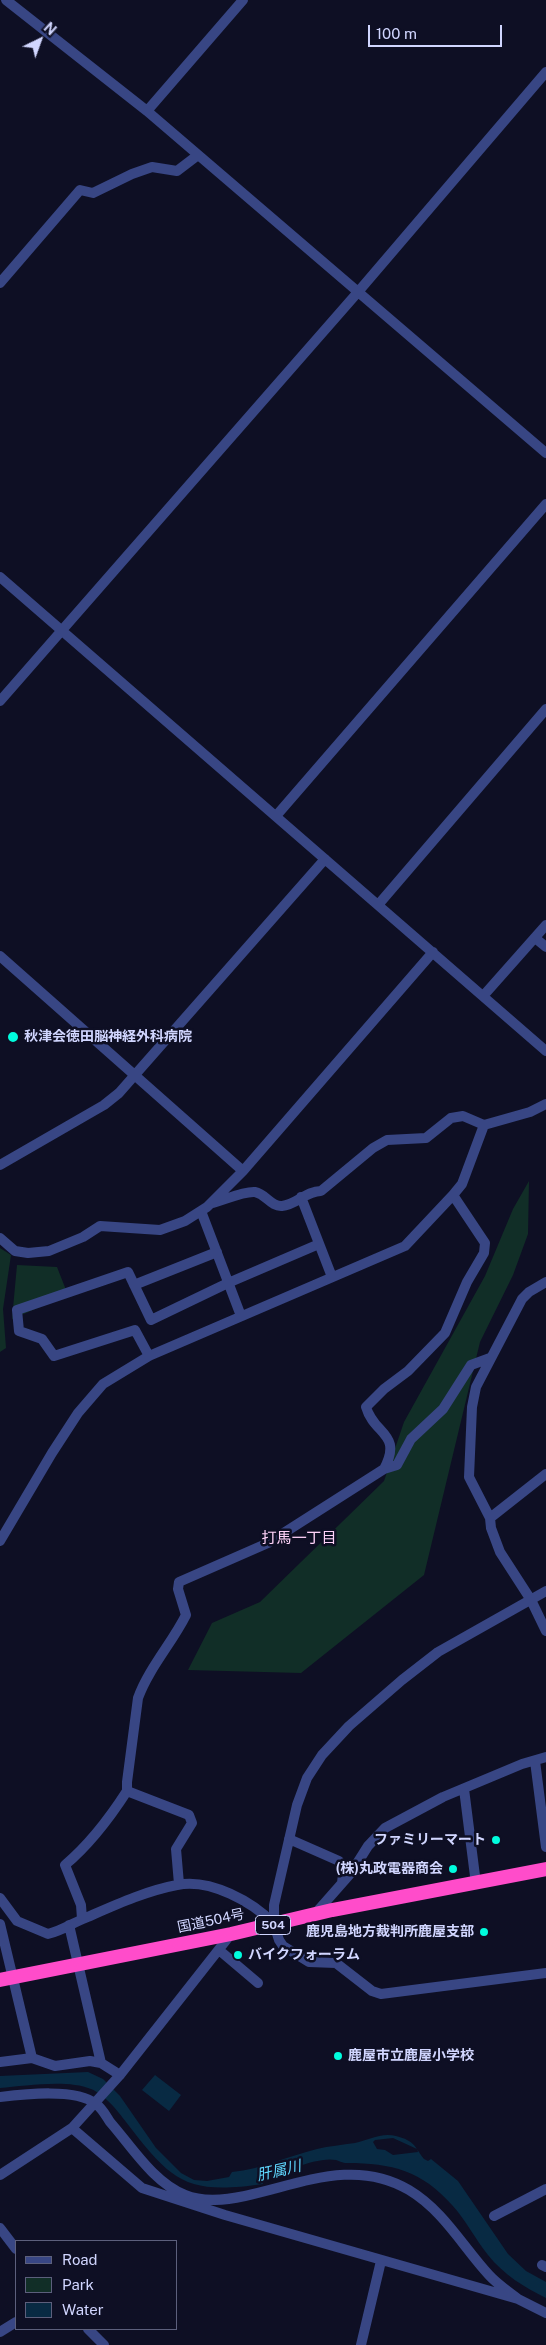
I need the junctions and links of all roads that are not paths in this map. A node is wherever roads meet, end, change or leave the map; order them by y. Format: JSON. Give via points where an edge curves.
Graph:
{"nodes":[{"id":1,"x":6,"y":0,"type":"edge"},
{"id":2,"x":243,"y":0,"type":"edge"},
{"id":3,"x":546,"y":72,"type":"edge"},
{"id":4,"x":147,"y":111,"type":"junction"},
{"id":5,"x":198,"y":155,"type":"junction"},
{"id":6,"x":0,"y":283,"type":"edge"},
{"id":7,"x":358,"y":292,"type":"junction"},
{"id":8,"x":546,"y":453,"type":"edge"},
{"id":9,"x":546,"y":504,"type":"edge"},
{"id":10,"x":0,"y":577,"type":"edge"},
{"id":11,"x":62,"y":632,"type":"junction"},
{"id":12,"x":0,"y":701,"type":"edge"},
{"id":13,"x":546,"y":709,"type":"edge"},
{"id":14,"x":276,"y":816,"type":"junction"},
{"id":15,"x":325,"y":859,"type":"junction"},
{"id":16,"x":378,"y":904,"type":"junction"},
{"id":17,"x":546,"y":925,"type":"edge"},
{"id":18,"x":535,"y":938,"type":"junction"},
{"id":19,"x":546,"y":947,"type":"edge"},
{"id":20,"x":433,"y":952,"type":"junction"},
{"id":21,"x":0,"y":956,"type":"edge"},
{"id":22,"x":484,"y":995,"type":"junction"},
{"id":23,"x":546,"y":1051,"type":"edge"},
{"id":24,"x":134,"y":1074,"type":"junction"},
{"id":25,"x":546,"y":1104,"type":"edge"},
{"id":26,"x":484,"y":1125,"type":"junction"},
{"id":27,"x":0,"y":1165,"type":"edge"},
{"id":28,"x":243,"y":1171,"type":"junction"},
{"id":29,"x":453,"y":1196,"type":"junction"},
{"id":30,"x":300,"y":1197,"type":"junction"},
{"id":31,"x":212,"y":1204,"type":"junction"},
{"id":32,"x":201,"y":1211,"type":"junction"},
{"id":33,"x":0,"y":1238,"type":"edge"},
{"id":34,"x":319,"y":1244,"type":"junction"},
{"id":35,"x":217,"y":1252,"type":"junction"},
{"id":36,"x":332,"y":1277,"type":"junction"},
{"id":37,"x":546,"y":1282,"type":"edge"},
{"id":38,"x":228,"y":1283,"type":"junction"},
{"id":39,"x":134,"y":1286,"type":"junction"},
{"id":40,"x":241,"y":1316,"type":"junction"},
{"id":41,"x":149,"y":1356,"type":"junction"},
{"id":42,"x":490,"y":1358,"type":"junction"},
{"id":43,"x":384,"y":1469,"type":"junction"},
{"id":44,"x":546,"y":1474,"type":"edge"},
{"id":45,"x":490,"y":1518,"type":"junction"},
{"id":46,"x":0,"y":1541,"type":"edge"},
{"id":47,"x":546,"y":1591,"type":"edge"},
{"id":48,"x":530,"y":1600,"type":"junction"},
{"id":49,"x":546,"y":1631,"type":"edge"},
{"id":50,"x":546,"y":1757,"type":"edge"},
{"id":51,"x":535,"y":1761,"type":"junction"},
{"id":52,"x":464,"y":1788,"type":"junction"},
{"id":53,"x":127,"y":1791,"type":"junction"},
{"id":54,"x":289,"y":1839,"type":"junction"},
{"id":55,"x":546,"y":1847,"type":"edge"},
{"id":56,"x":546,"y":1869,"type":"edge"},
{"id":57,"x":342,"y":1883,"type":"junction"},
{"id":58,"x":179,"y":1884,"type":"junction"},
{"id":59,"x":476,"y":1884,"type":"junction"},
{"id":60,"x":0,"y":1898,"type":"edge"},
{"id":61,"x":313,"y":1916,"type":"junction"},
{"id":62,"x":82,"y":1919,"type":"junction"},
{"id":63,"x":0,"y":1924,"type":"edge"},
{"id":64,"x":274,"y":1924,"type":"junction"},
{"id":65,"x":69,"y":1925,"type":"junction"},
{"id":66,"x":232,"y":1934,"type":"junction"},
{"id":67,"x":218,"y":1950,"type":"junction"},
{"id":68,"x":77,"y":1965,"type":"junction"},
{"id":69,"x":546,"y":1973,"type":"edge"},
{"id":70,"x":7,"y":1979,"type":"edge"},
{"id":71,"x":258,"y":1983,"type":"dead end"},
{"id":72,"x":32,"y":2058,"type":"junction"},
{"id":73,"x":0,"y":2062,"type":"edge"},
{"id":74,"x":101,"y":2063,"type":"junction"},
{"id":75,"x":120,"y":2075,"type":"junction"},
{"id":76,"x":0,"y":2097,"type":"edge"},
{"id":77,"x":96,"y":2103,"type":"junction"},
{"id":78,"x":72,"y":2128,"type":"junction"},
{"id":79,"x":0,"y":2175,"type":"edge"},
{"id":80,"x":546,"y":2189,"type":"edge"},
{"id":81,"x":494,"y":2216,"type":"dead end"},
{"id":82,"x":0,"y":2228,"type":"edge"},
{"id":83,"x":15,"y":2248,"type":"edge"},
{"id":84,"x":381,"y":2261,"type":"junction"},
{"id":85,"x":518,"y":2299,"type":"junction"},
{"id":86,"x":546,"y":2312,"type":"edge"},
{"id":87,"x":15,"y":2323,"type":"edge"},
{"id":88,"x":89,"y":2330,"type":"edge"},
{"id":89,"x":0,"y":2332,"type":"edge"},
{"id":90,"x":104,"y":2345,"type":"edge"},
{"id":91,"x":361,"y":2345,"type":"edge"}],
"edges":[{"from":1,"to":4,"type":"street"},
{"from":2,"to":4,"type":"street"},
{"from":3,"to":7,"type":"street"},
{"from":4,"to":5,"type":"street"},
{"from":5,"to":6,"type":"street","via":[[177,171],[152,167],[93,193],[80,190]]},
{"from":5,"to":7,"type":"street"},
{"from":7,"to":8,"type":"street"},
{"from":7,"to":11,"type":"street"},
{"from":9,"to":14,"type":"street"},
{"from":10,"to":11,"type":"street"},
{"from":11,"to":12,"type":"street"},
{"from":11,"to":14,"type":"street"},
{"from":13,"to":16,"type":"street"},
{"from":14,"to":15,"type":"street"},
{"from":15,"to":16,"type":"street"},
{"from":15,"to":24,"type":"street"},
{"from":16,"to":20,"type":"street"},
{"from":17,"to":18,"type":"street"},
{"from":18,"to":19,"type":"street"},
{"from":18,"to":22,"type":"street"},
{"from":20,"to":22,"type":"street"},
{"from":20,"to":28,"type":"street"},
{"from":21,"to":24,"type":"street"},
{"from":22,"to":23,"type":"street"},
{"from":24,"to":27,"type":"street","via":[[104,1105]]},
{"from":24,"to":28,"type":"street"},
{"from":25,"to":26,"type":"street"},
{"from":26,"to":29,"type":"street","via":[[462,1184]]},
{"from":26,"to":30,"type":"street","via":[[463,1116],[451,1118],[426,1138],[388,1140],[373,1148],[321,1191]]},
{"from":28,"to":31,"type":"street"},
{"from":29,"to":36,"type":"street","via":[[405,1246]]},
{"from":29,"to":43,"type":"street","via":[[485,1243],[484,1253],[467,1282],[445,1333],[366,1407],[368,1416],[389,1437],[391,1451]]},
{"from":30,"to":31,"type":"street","via":[[282,1206],[274,1205],[266,1196],[254,1192]]},
{"from":30,"to":34,"type":"street"},
{"from":31,"to":32,"type":"street"},
{"from":32,"to":33,"type":"street","via":[[160,1230],[100,1226],[49,1251],[28,1254],[15,1251]]},
{"from":32,"to":35,"type":"street"},
{"from":34,"to":36,"type":"street"},
{"from":34,"to":38,"type":"street"},
{"from":35,"to":38,"type":"street"},
{"from":35,"to":39,"type":"street"},
{"from":36,"to":40,"type":"street"},
{"from":37,"to":42,"type":"street","via":[[522,1298]]},
{"from":38,"to":39,"type":"street","via":[[151,1320]]},
{"from":38,"to":40,"type":"street"},
{"from":39,"to":41,"type":"street","via":[[128,1272],[17,1310],[19,1331],[42,1339],[54,1356],[135,1330]]},
{"from":40,"to":41,"type":"street"},
{"from":41,"to":46,"type":"street","via":[[103,1384],[78,1413]]},
{"from":42,"to":43,"type":"street","via":[[471,1365],[443,1409],[411,1439],[397,1465]]},
{"from":42,"to":45,"type":"street","via":[[476,1387],[472,1407],[469,1477]]},
{"from":43,"to":53,"type":"street","via":[[268,1543],[179,1582],[186,1614],[138,1698]]},
{"from":44,"to":45,"type":"street"},
{"from":45,"to":48,"type":"street","via":[[500,1552]]},
{"from":47,"to":48,"type":"street"},
{"from":48,"to":49,"type":"street"},
{"from":48,"to":54,"type":"street","via":[[438,1652],[348,1726],[307,1778]]},
{"from":50,"to":51,"type":"street"},
{"from":51,"to":52,"type":"street"},
{"from":51,"to":55,"type":"street"},
{"from":52,"to":57,"type":"street","via":[[415,1810],[385,1828]]},
{"from":52,"to":59,"type":"street"},
{"from":53,"to":58,"type":"street","via":[[189,1815],[192,1823],[176,1849]]},
{"from":53,"to":62,"type":"street","via":[[88,1844],[65,1865],[81,1905]]},
{"from":54,"to":57,"type":"street","via":[[339,1861]]},
{"from":54,"to":64,"type":"street","via":[[274,1905]]},
{"from":56,"to":59,"type":"highway","name":"国道504号","number":"504"},
{"from":57,"to":61,"type":"street"},
{"from":58,"to":62,"type":"street"},
{"from":58,"to":64,"type":"street","via":[[202,1886],[245,1900]]},
{"from":59,"to":61,"type":"highway","name":"国道504号","number":"504"},
{"from":60,"to":65,"type":"street","via":[[17,1921],[29,1928],[48,1934]]},
{"from":61,"to":64,"type":"highway","name":"国道504号","number":"504"},
{"from":62,"to":65,"type":"street"},
{"from":63,"to":70,"type":"street"},
{"from":64,"to":66,"type":"highway","name":"国道504号","number":"504"},
{"from":64,"to":69,"type":"street","via":[[279,1940],[294,1954],[309,1962],[336,1963],[372,1991],[381,1994]]},
{"from":65,"to":68,"type":"street"},
{"from":66,"to":67,"type":"street"},
{"from":66,"to":68,"type":"highway","name":"国道504号","number":"504"},
{"from":67,"to":71,"type":"street"},
{"from":67,"to":75,"type":"street"},
{"from":68,"to":70,"type":"highway","name":"国道504号","number":"504"},
{"from":68,"to":74,"type":"street"},
{"from":70,"to":72,"type":"street"},
{"from":72,"to":73,"type":"street"},
{"from":72,"to":74,"type":"street","via":[[56,2066],[90,2061]]},
{"from":74,"to":75,"type":"street"},
{"from":75,"to":77,"type":"street"},
{"from":76,"to":77,"type":"street","via":[[58,2093]]},
{"from":77,"to":78,"type":"street"},
{"from":77,"to":85,"type":"street","via":[[144,2163],[185,2195],[207,2200],[234,2198],[327,2176],[358,2173],[388,2180],[410,2191],[435,2212],[456,2232],[490,2277]]},
{"from":78,"to":79,"type":"street"},
{"from":78,"to":84,"type":"street","via":[[142,2188]]},
{"from":80,"to":81,"type":"street"},
{"from":82,"to":83,"type":"street"},
{"from":84,"to":85,"type":"street"},
{"from":84,"to":91,"type":"street"},
{"from":85,"to":86,"type":"street"},
{"from":87,"to":89,"type":"street"},
{"from":88,"to":90,"type":"street"}]}
